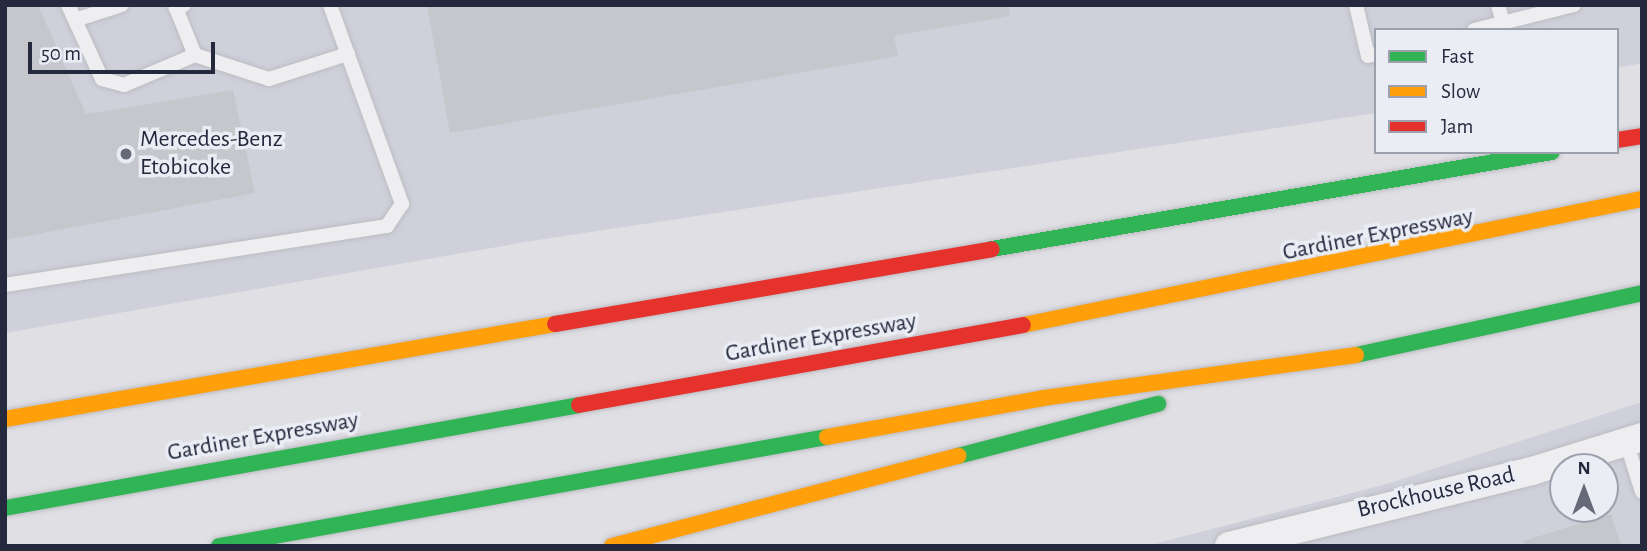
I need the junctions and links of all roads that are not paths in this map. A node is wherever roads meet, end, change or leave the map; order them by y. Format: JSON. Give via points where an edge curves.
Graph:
{"nodes":[{"id":1,"x":68,"y":5,"type":"edge"},
{"id":2,"x":122,"y":5,"type":"edge"},
{"id":3,"x":330,"y":5,"type":"edge"},
{"id":4,"x":1356,"y":5,"type":"edge"},
{"id":5,"x":1498,"y":5,"type":"edge"},
{"id":6,"x":1574,"y":5,"type":"edge"},
{"id":7,"x":178,"y":6,"type":"edge"},
{"id":8,"x":75,"y":20,"type":"junction"},
{"id":9,"x":1503,"y":23,"type":"junction"},
{"id":10,"x":1482,"y":28,"type":"edge"},
{"id":11,"x":348,"y":54,"type":"junction"},
{"id":12,"x":1374,"y":54,"type":"edge"},
{"id":13,"x":195,"y":55,"type":"junction"},
{"id":14,"x":1642,"y":136,"type":"edge"},
{"id":15,"x":1619,"y":140,"type":"edge"},
{"id":16,"x":1540,"y":154,"type":"edge"},
{"id":17,"x":1642,"y":199,"type":"edge"},
{"id":18,"x":5,"y":285,"type":"edge"},
{"id":19,"x":1642,"y":293,"type":"edge"},
{"id":20,"x":1330,"y":361,"type":"junction"},
{"id":21,"x":5,"y":421,"type":"edge"},
{"id":22,"x":1634,"y":439,"type":"edge"},
{"id":23,"x":1642,"y":492,"type":"edge"},
{"id":24,"x":5,"y":508,"type":"edge"},
{"id":25,"x":219,"y":546,"type":"edge"},
{"id":26,"x":612,"y":546,"type":"edge"},
{"id":27,"x":1229,"y":546,"type":"edge"}],
"edges":[{"from":1,"to":8,"type":"lane"},
{"from":2,"to":8,"type":"lane"},
{"from":3,"to":11,"type":"lane"},
{"from":4,"to":12,"type":"lane","via":[[1368,56]]},
{"from":5,"to":9,"type":"lane"},
{"from":6,"to":9,"type":"lane"},
{"from":7,"to":13,"type":"lane"},
{"from":8,"to":13,"type":"lane","via":[[102,79],[124,85]]},
{"from":9,"to":10,"type":"lane"},
{"from":11,"to":13,"type":"lane","via":[[269,79]]},
{"from":11,"to":18,"type":"lane","via":[[402,204],[387,226]]},
{"from":14,"to":15,"type":"highway"},
{"from":16,"to":21,"type":"highway"},
{"from":17,"to":24,"type":"highway","name":"Gardiner Expressway","via":[[1220,290]]},
{"from":19,"to":20,"type":"highway"},
{"from":20,"to":25,"type":"highway","via":[[1043,398]]},
{"from":20,"to":26,"type":"highway"},
{"from":22,"to":23,"type":"lane"},
{"from":22,"to":27,"type":"street","name":"Brockhouse Road","via":[[1532,471]]}]}
